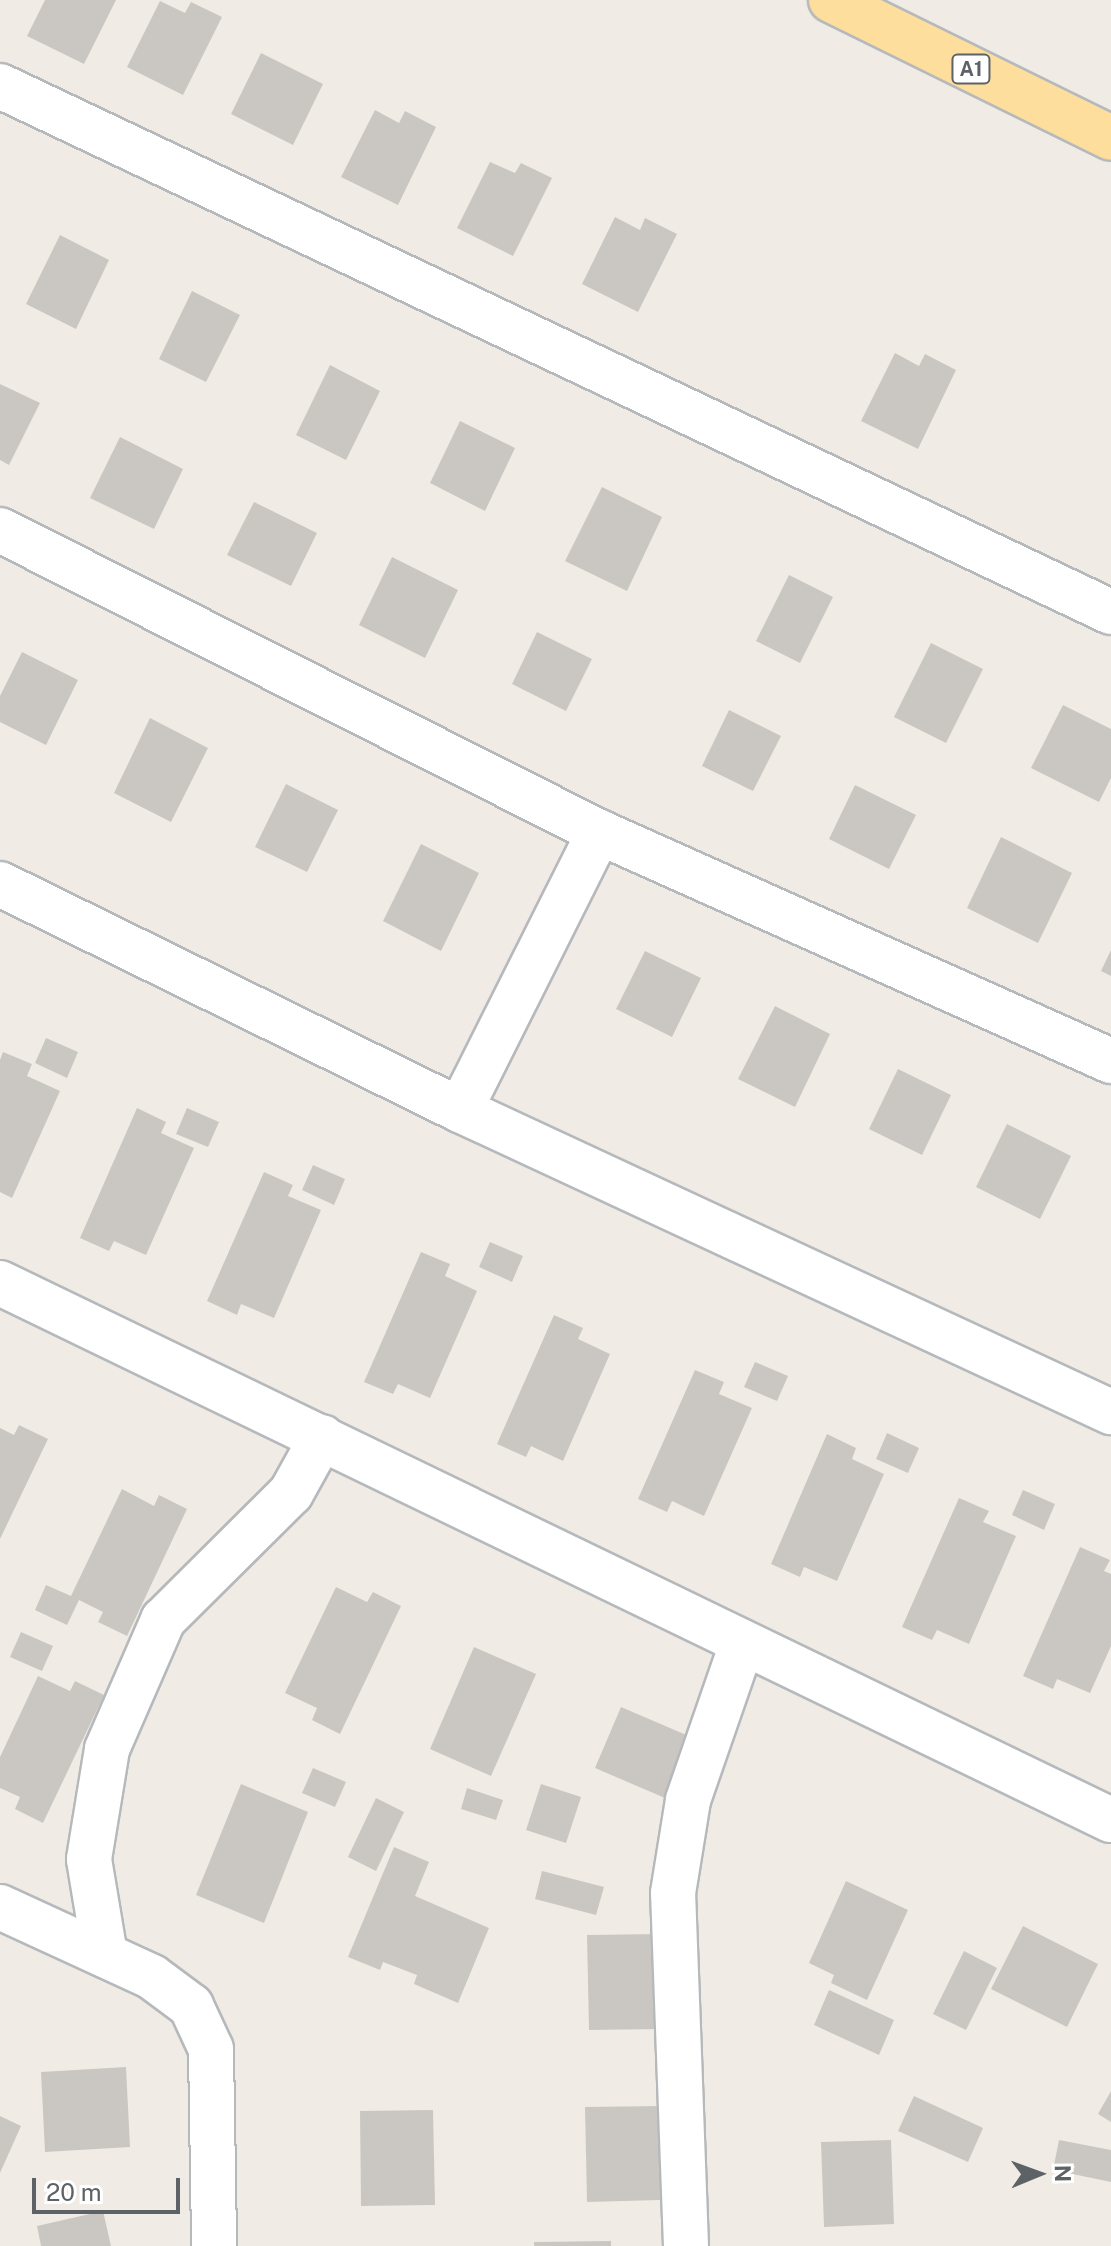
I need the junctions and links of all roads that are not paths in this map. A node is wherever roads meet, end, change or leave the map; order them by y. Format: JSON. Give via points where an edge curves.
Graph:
{"nodes":[{"id":1,"x":831,"y":0,"type":"edge"},
{"id":2,"x":0,"y":86,"type":"edge"},
{"id":3,"x":1111,"y":138,"type":"edge"},
{"id":4,"x":0,"y":530,"type":"edge"},
{"id":5,"x":1111,"y":612,"type":"edge"},
{"id":6,"x":599,"y":832,"type":"junction"},
{"id":7,"x":0,"y":884,"type":"edge"},
{"id":8,"x":1111,"y":1061,"type":"edge"},
{"id":9,"x":460,"y":1110,"type":"junction"},
{"id":10,"x":0,"y":1283,"type":"edge"},
{"id":11,"x":1111,"y":1412,"type":"edge"},
{"id":12,"x":322,"y":1437,"type":"junction"},
{"id":13,"x":742,"y":1644,"type":"junction"},
{"id":14,"x":1111,"y":1820,"type":"edge"},
{"id":15,"x":0,"y":1907,"type":"edge"},
{"id":16,"x":105,"y":1955,"type":"junction"},
{"id":17,"x":214,"y":2246,"type":"edge"},
{"id":18,"x":686,"y":2246,"type":"edge"}],
"edges":[{"from":1,"to":3,"type":"highway","number":"A1"},
{"from":2,"to":5,"type":"street"},
{"from":4,"to":6,"type":"street"},
{"from":6,"to":8,"type":"street"},
{"from":6,"to":9,"type":"street"},
{"from":7,"to":9,"type":"street"},
{"from":9,"to":11,"type":"street"},
{"from":10,"to":12,"type":"street"},
{"from":12,"to":13,"type":"street"},
{"from":12,"to":16,"type":"street","via":[[291,1493],[163,1620],[107,1749],[89,1859]]},
{"from":13,"to":14,"type":"street"},
{"from":13,"to":18,"type":"street","via":[[688,1800],[673,1893]]},
{"from":15,"to":16,"type":"street"},
{"from":16,"to":17,"type":"street","via":[[152,1977],[191,2006],[211,2049]]}]}
